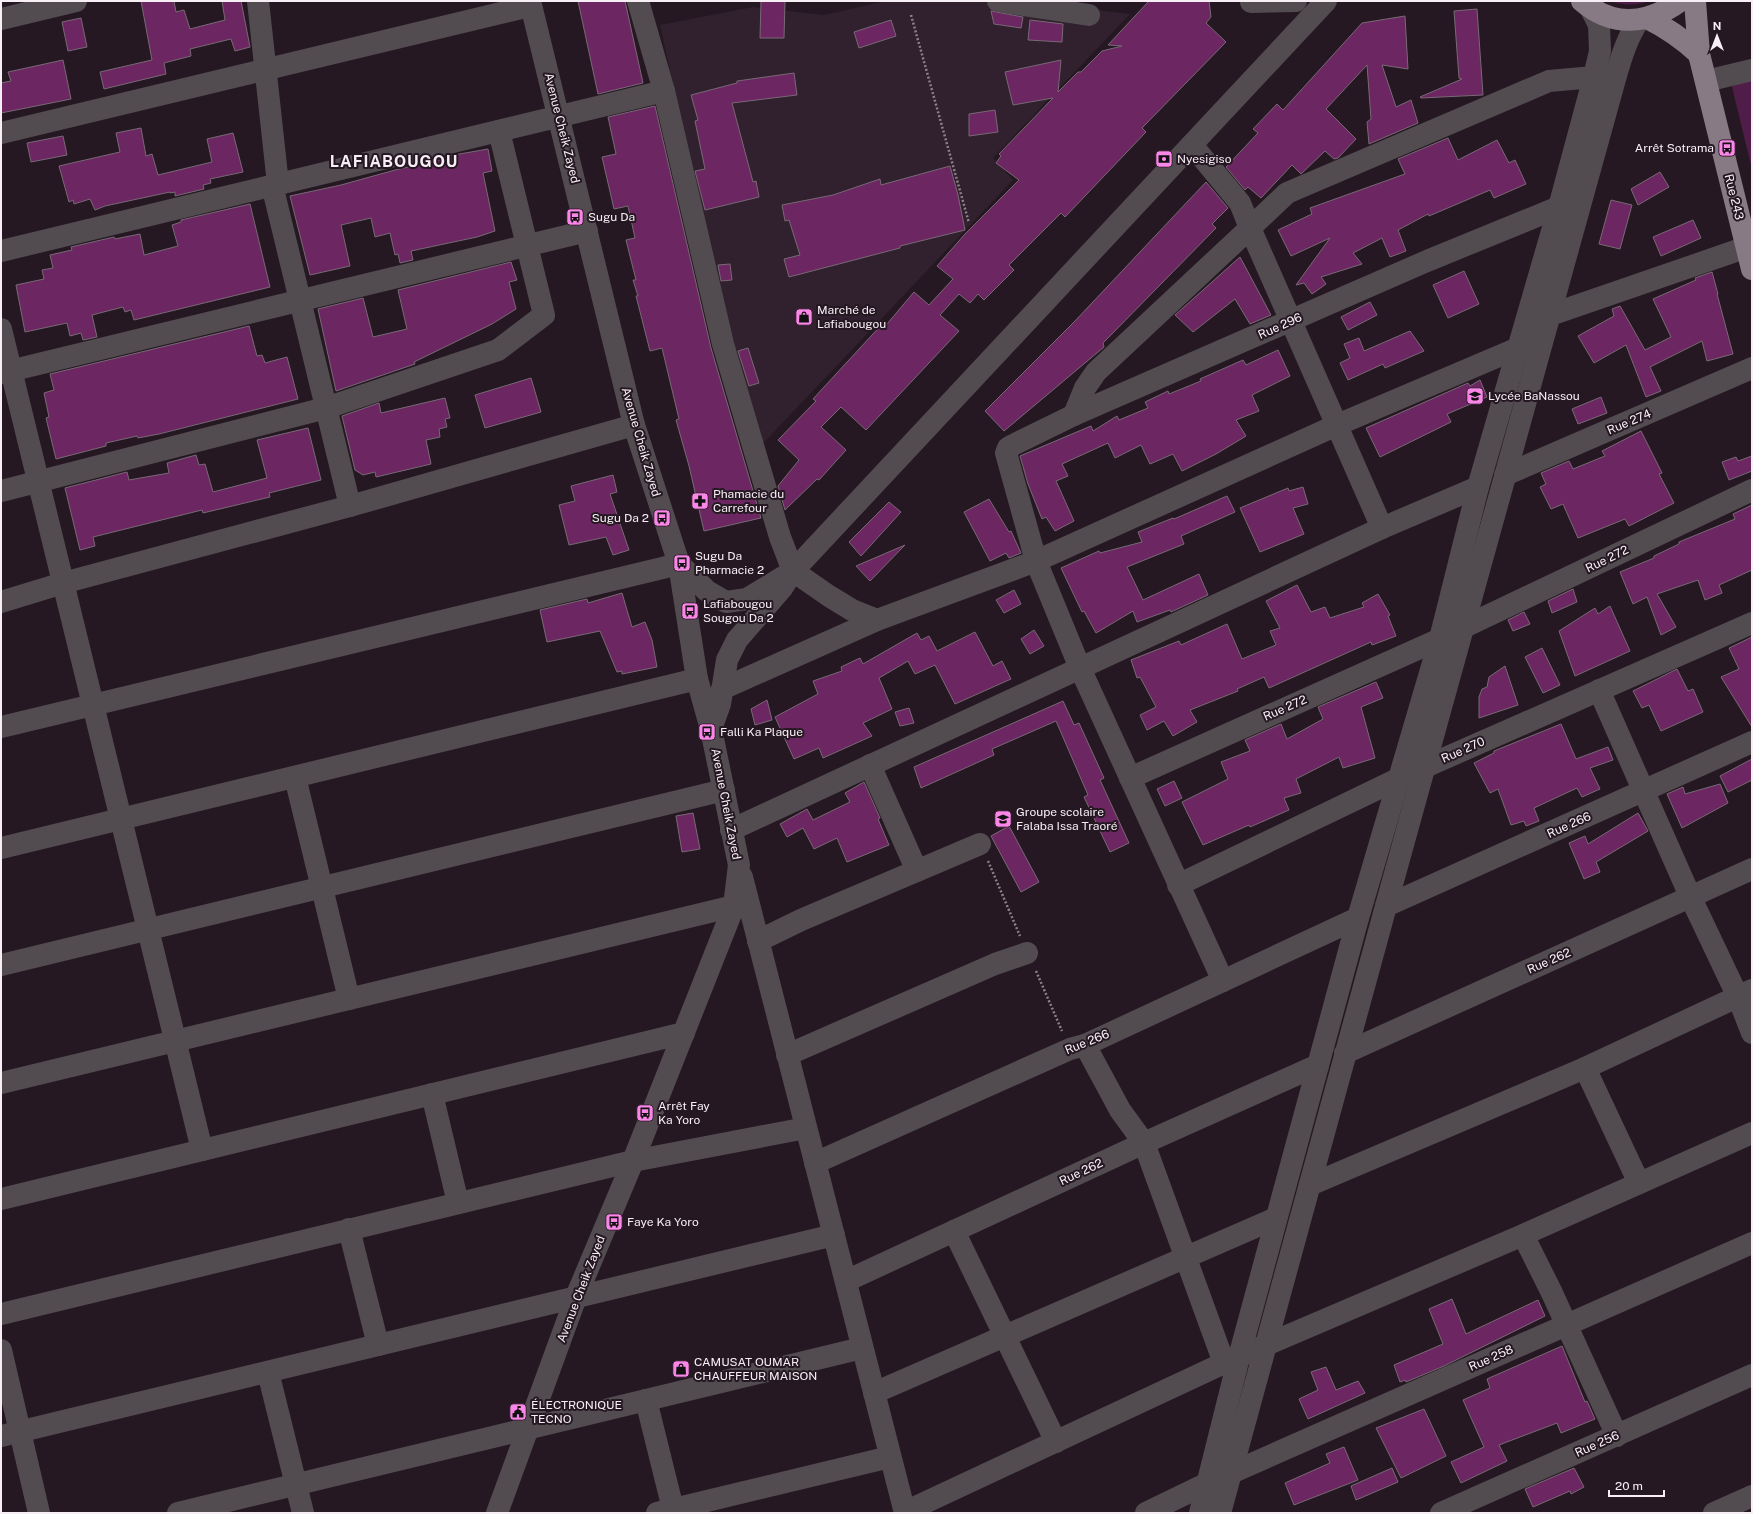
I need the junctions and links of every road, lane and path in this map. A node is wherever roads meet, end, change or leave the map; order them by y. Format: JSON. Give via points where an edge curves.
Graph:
{"nodes":[{"id":1,"x":76,"y":1,"type":"edge"},
{"id":2,"x":258,"y":1,"type":"edge"},
{"id":3,"x":638,"y":1,"type":"edge"},
{"id":4,"x":998,"y":1,"type":"edge"},
{"id":5,"x":1296,"y":1,"type":"edge"},
{"id":6,"x":1326,"y":1,"type":"edge"},
{"id":7,"x":1680,"y":1,"type":"edge"},
{"id":8,"x":1695,"y":1,"type":"edge"},
{"id":9,"x":1251,"y":2,"type":"edge"},
{"id":10,"x":530,"y":3,"type":"edge"},
{"id":11,"x":1587,"y":5,"type":"edge"},
{"id":12,"x":911,"y":15,"type":"dead end"},
{"id":13,"x":1089,"y":15,"type":"dead end"},
{"id":14,"x":1,"y":19,"type":"edge"},
{"id":15,"x":1643,"y":19,"type":"junction"},
{"id":16,"x":1699,"y":54,"type":"junction"},
{"id":17,"x":266,"y":70,"type":"junction"},
{"id":18,"x":1752,"y":70,"type":"edge"},
{"id":19,"x":1605,"y":78,"type":"junction"},
{"id":20,"x":1706,"y":81,"type":"junction"},
{"id":21,"x":664,"y":91,"type":"junction"},
{"id":22,"x":559,"y":116,"type":"junction"},
{"id":23,"x":499,"y":131,"type":"junction"},
{"id":24,"x":1,"y":133,"type":"edge"},
{"id":25,"x":1192,"y":145,"type":"junction"},
{"id":26,"x":275,"y":185,"type":"junction"},
{"id":27,"x":1559,"y":207,"type":"junction"},
{"id":28,"x":969,"y":223,"type":"dead end"},
{"id":29,"x":1250,"y":228,"type":"junction"},
{"id":30,"x":587,"y":232,"type":"junction"},
{"id":31,"x":527,"y":246,"type":"junction"},
{"id":32,"x":1746,"y":247,"type":"junction"},
{"id":33,"x":1,"y":251,"type":"edge"},
{"id":34,"x":1752,"y":269,"type":"edge"},
{"id":35,"x":300,"y":301,"type":"junction"},
{"id":36,"x":1550,"y":315,"type":"junction"},
{"id":37,"x":1290,"y":321,"type":"junction"},
{"id":38,"x":1,"y":329,"type":"edge"},
{"id":39,"x":1518,"y":348,"type":"junction"},
{"id":40,"x":1540,"y":351,"type":"junction"},
{"id":41,"x":1752,"y":368,"type":"edge"},
{"id":42,"x":6,"y":372,"type":"edge"},
{"id":43,"x":326,"y":408,"type":"junction"},
{"id":44,"x":1074,"y":415,"type":"junction"},
{"id":45,"x":634,"y":425,"type":"junction"},
{"id":46,"x":1337,"y":425,"type":"junction"},
{"id":47,"x":1505,"y":475,"type":"junction"},
{"id":48,"x":38,"y":482,"type":"junction"},
{"id":49,"x":1478,"y":487,"type":"junction"},
{"id":50,"x":1752,"y":490,"type":"edge"},
{"id":51,"x":1,"y":491,"type":"edge"},
{"id":52,"x":350,"y":506,"type":"junction"},
{"id":53,"x":1382,"y":528,"type":"junction"},
{"id":54,"x":1036,"y":561,"type":"junction"},
{"id":55,"x":679,"y":564,"type":"junction"},
{"id":56,"x":793,"y":571,"type":"junction"},
{"id":57,"x":63,"y":583,"type":"junction"},
{"id":58,"x":1,"y":602,"type":"edge"},
{"id":59,"x":877,"y":620,"type":"junction"},
{"id":60,"x":1752,"y":623,"type":"edge"},
{"id":61,"x":1462,"y":628,"type":"junction"},
{"id":62,"x":1440,"y":639,"type":"junction"},
{"id":63,"x":1080,"y":668,"type":"junction"},
{"id":64,"x":697,"y":680,"type":"junction"},
{"id":65,"x":722,"y":688,"type":"junction"},
{"id":66,"x":1599,"y":690,"type":"junction"},
{"id":67,"x":93,"y":705,"type":"junction"},
{"id":68,"x":1,"y":728,"type":"edge"},
{"id":69,"x":711,"y":729,"type":"junction"},
{"id":70,"x":1752,"y":742,"type":"edge"},
{"id":71,"x":870,"y":765,"type":"junction"},
{"id":72,"x":1424,"y":767,"type":"junction"},
{"id":73,"x":295,"y":777,"type":"junction"},
{"id":74,"x":1130,"y":778,"type":"junction"},
{"id":75,"x":1400,"y":778,"type":"junction"},
{"id":76,"x":724,"y":790,"type":"junction"},
{"id":77,"x":1645,"y":791,"type":"junction"},
{"id":78,"x":121,"y":819,"type":"junction"},
{"id":79,"x":732,"y":830,"type":"junction"},
{"id":80,"x":980,"y":844,"type":"dead end"},
{"id":81,"x":1,"y":848,"type":"edge"},
{"id":82,"x":739,"y":865,"type":"junction"},
{"id":83,"x":1752,"y":869,"type":"edge"},
{"id":84,"x":918,"y":871,"type":"junction"},
{"id":85,"x":1178,"y":885,"type":"junction"},
{"id":86,"x":322,"y":887,"type":"junction"},
{"id":87,"x":1690,"y":896,"type":"junction"},
{"id":88,"x":734,"y":906,"type":"junction"},
{"id":89,"x":1386,"y":906,"type":"junction"},
{"id":90,"x":1358,"y":918,"type":"junction"},
{"id":91,"x":148,"y":929,"type":"junction"},
{"id":92,"x":758,"y":940,"type":"junction"},
{"id":93,"x":1027,"y":953,"type":"dead end"},
{"id":94,"x":1,"y":965,"type":"edge"},
{"id":95,"x":1222,"y":981,"type":"junction"},
{"id":96,"x":1745,"y":993,"type":"edge"},
{"id":97,"x":349,"y":999,"type":"junction"},
{"id":98,"x":684,"y":1033,"type":"junction"},
{"id":99,"x":1752,"y":1033,"type":"edge"},
{"id":100,"x":175,"y":1041,"type":"junction"},
{"id":101,"x":1085,"y":1045,"type":"junction"},
{"id":102,"x":1345,"y":1053,"type":"junction"},
{"id":103,"x":787,"y":1055,"type":"junction"},
{"id":104,"x":1318,"y":1065,"type":"junction"},
{"id":105,"x":1585,"y":1068,"type":"junction"},
{"id":106,"x":1,"y":1083,"type":"edge"},
{"id":107,"x":432,"y":1094,"type":"junction"},
{"id":108,"x":806,"y":1128,"type":"junction"},
{"id":109,"x":1752,"y":1133,"type":"edge"},
{"id":110,"x":1144,"y":1143,"type":"junction"},
{"id":111,"x":202,"y":1150,"type":"junction"},
{"id":112,"x":633,"y":1161,"type":"junction"},
{"id":113,"x":815,"y":1162,"type":"junction"},
{"id":114,"x":1639,"y":1183,"type":"junction"},
{"id":115,"x":1310,"y":1185,"type":"junction"},
{"id":116,"x":1,"y":1199,"type":"edge"},
{"id":117,"x":458,"y":1203,"type":"junction"},
{"id":118,"x":1276,"y":1218,"type":"junction"},
{"id":119,"x":349,"y":1229,"type":"junction"},
{"id":120,"x":954,"y":1231,"type":"junction"},
{"id":121,"x":834,"y":1235,"type":"junction"},
{"id":122,"x":1523,"y":1235,"type":"junction"},
{"id":123,"x":1752,"y":1243,"type":"edge"},
{"id":124,"x":1185,"y":1257,"type":"junction"},
{"id":125,"x":846,"y":1281,"type":"junction"},
{"id":126,"x":576,"y":1297,"type":"junction"},
{"id":127,"x":1,"y":1314,"type":"edge"},
{"id":128,"x":1566,"y":1325,"type":"junction"},
{"id":129,"x":1005,"y":1337,"type":"junction"},
{"id":130,"x":378,"y":1345,"type":"junction"},
{"id":131,"x":1266,"y":1346,"type":"junction"},
{"id":132,"x":862,"y":1348,"type":"junction"},
{"id":133,"x":1,"y":1350,"type":"edge"},
{"id":134,"x":1231,"y":1360,"type":"junction"},
{"id":135,"x":268,"y":1372,"type":"junction"},
{"id":136,"x":1752,"y":1375,"type":"edge"},
{"id":137,"x":874,"y":1393,"type":"junction"},
{"id":138,"x":646,"y":1400,"type":"junction"},
{"id":139,"x":528,"y":1428,"type":"junction"},
{"id":140,"x":10,"y":1434,"type":"edge"},
{"id":141,"x":1617,"y":1436,"type":"junction"},
{"id":142,"x":1056,"y":1442,"type":"junction"},
{"id":143,"x":890,"y":1457,"type":"junction"},
{"id":144,"x":1231,"y":1473,"type":"junction"},
{"id":145,"x":1208,"y":1483,"type":"junction"},
{"id":146,"x":296,"y":1484,"type":"junction"},
{"id":147,"x":1752,"y":1496,"type":"edge"},
{"id":148,"x":668,"y":1512,"type":"edge"},
{"id":149,"x":905,"y":1512,"type":"edge"},
{"id":150,"x":38,"y":1513,"type":"edge"},
{"id":151,"x":178,"y":1513,"type":"edge"},
{"id":152,"x":303,"y":1513,"type":"edge"},
{"id":153,"x":497,"y":1513,"type":"edge"},
{"id":154,"x":1146,"y":1513,"type":"edge"},
{"id":155,"x":1200,"y":1513,"type":"edge"},
{"id":156,"x":1220,"y":1513,"type":"edge"},
{"id":157,"x":1442,"y":1513,"type":"edge"},
{"id":158,"x":1714,"y":1513,"type":"edge"}],
"edges":[{"from":1,"to":14,"type":"street"},
{"from":2,"to":17,"type":"street"},
{"from":3,"to":21,"type":"street"},
{"from":4,"to":13,"type":"street"},
{"from":5,"to":9,"type":"street"},
{"from":6,"to":25,"type":"street"},
{"from":7,"to":15,"type":"main road","via":[[1665,12]]},
{"from":8,"to":16,"type":"main road","name":"Rue 243"},
{"from":10,"to":17,"type":"street"},
{"from":10,"to":22,"type":"street","name":"Avenue Cheik Zayed"},
{"from":11,"to":15,"type":"main road","via":[[1607,16],[1623,20]]},
{"from":11,"to":19,"type":"street","via":[[1599,26]]},
{"from":12,"to":28,"type":"path"},
{"from":15,"to":16,"type":"main road","via":[[1665,27]]},
{"from":15,"to":19,"type":"street","via":[[1632,31]]},
{"from":16,"to":20,"type":"main road","name":"Rue 243"},
{"from":17,"to":24,"type":"street"},
{"from":17,"to":26,"type":"street"},
{"from":18,"to":20,"type":"street"},
{"from":19,"to":27,"type":"street"},
{"from":19,"to":29,"type":"street","via":[[1549,80],[1287,193]]},
{"from":19,"to":36,"type":"street"},
{"from":20,"to":32,"type":"main road","name":"Rue 243"},
{"from":21,"to":22,"type":"street"},
{"from":21,"to":56,"type":"street","via":[[723,344],[780,537]]},
{"from":22,"to":23,"type":"street"},
{"from":22,"to":30,"type":"street","name":"Avenue Cheik Zayed"},
{"from":23,"to":26,"type":"street"},
{"from":23,"to":31,"type":"street"},
{"from":25,"to":29,"type":"street","via":[[1240,203]]},
{"from":25,"to":56,"type":"street"},
{"from":26,"to":33,"type":"street"},
{"from":26,"to":35,"type":"street"},
{"from":27,"to":37,"type":"street","name":"Rue 296"},
{"from":27,"to":39,"type":"street"},
{"from":29,"to":37,"type":"street"},
{"from":29,"to":44,"type":"street","via":[[1096,372],[1085,388]]},
{"from":30,"to":31,"type":"street"},
{"from":30,"to":45,"type":"street","name":"Avenue Cheik Zayed"},
{"from":31,"to":35,"type":"street"},
{"from":31,"to":43,"type":"street","via":[[544,315],[498,350]]},
{"from":32,"to":34,"type":"main road","name":"Rue 243"},
{"from":32,"to":36,"type":"street"},
{"from":35,"to":42,"type":"street"},
{"from":35,"to":43,"type":"street"},
{"from":36,"to":40,"type":"street"},
{"from":37,"to":44,"type":"street","name":"Rue 296"},
{"from":37,"to":46,"type":"street"},
{"from":38,"to":42,"type":"street"},
{"from":39,"to":40,"type":"street"},
{"from":39,"to":46,"type":"street"},
{"from":39,"to":49,"type":"street"},
{"from":40,"to":47,"type":"street"},
{"from":41,"to":47,"type":"street","name":"Rue 274"},
{"from":42,"to":48,"type":"street"},
{"from":43,"to":48,"type":"street"},
{"from":43,"to":52,"type":"street"},
{"from":44,"to":54,"type":"street","name":"Rue 296","via":[[1013,445],[1006,453]]},
{"from":45,"to":52,"type":"street"},
{"from":45,"to":55,"type":"street","name":"Avenue Cheik Zayed"},
{"from":46,"to":53,"type":"street"},
{"from":46,"to":54,"type":"street"},
{"from":47,"to":61,"type":"street"},
{"from":48,"to":51,"type":"street"},
{"from":48,"to":57,"type":"street"},
{"from":49,"to":53,"type":"street"},
{"from":49,"to":62,"type":"street"},
{"from":50,"to":61,"type":"street","name":"Rue 272"},
{"from":52,"to":57,"type":"street"},
{"from":53,"to":63,"type":"street"},
{"from":54,"to":59,"type":"street"},
{"from":54,"to":63,"type":"street"},
{"from":55,"to":56,"type":"street","via":[[707,591],[726,602],[747,599]]},
{"from":55,"to":64,"type":"street","name":"Avenue Cheik Zayed"},
{"from":55,"to":67,"type":"street"},
{"from":56,"to":59,"type":"street","via":[[852,610]]},
{"from":56,"to":65,"type":"street","via":[[782,588],[737,640],[727,660]]},
{"from":57,"to":58,"type":"street"},
{"from":57,"to":67,"type":"street"},
{"from":59,"to":65,"type":"street"},
{"from":60,"to":66,"type":"street","name":"Rue 270"},
{"from":61,"to":72,"type":"street"},
{"from":62,"to":74,"type":"street","name":"Rue 272"},
{"from":62,"to":75,"type":"street"},
{"from":63,"to":71,"type":"street"},
{"from":63,"to":74,"type":"street"},
{"from":64,"to":69,"type":"street","name":"Avenue Cheik Zayed"},
{"from":64,"to":73,"type":"street"},
{"from":65,"to":69,"type":"street","via":[[720,704]]},
{"from":66,"to":72,"type":"street","name":"Rue 270"},
{"from":66,"to":77,"type":"street"},
{"from":67,"to":68,"type":"street"},
{"from":67,"to":78,"type":"street"},
{"from":69,"to":76,"type":"street","name":"Avenue Cheik Zayed"},
{"from":70,"to":77,"type":"street","name":"Rue 266"},
{"from":71,"to":79,"type":"street"},
{"from":71,"to":84,"type":"street"},
{"from":72,"to":75,"type":"street","name":"Rue 270"},
{"from":72,"to":89,"type":"street"},
{"from":73,"to":78,"type":"street"},
{"from":73,"to":86,"type":"street"},
{"from":74,"to":85,"type":"street"},
{"from":75,"to":85,"type":"street","name":"Rue 270"},
{"from":75,"to":90,"type":"street"},
{"from":76,"to":79,"type":"street","name":"Avenue Cheik Zayed"},
{"from":76,"to":86,"type":"street"},
{"from":77,"to":87,"type":"street"},
{"from":77,"to":89,"type":"street","name":"Rue 266"},
{"from":78,"to":81,"type":"street"},
{"from":78,"to":91,"type":"street"},
{"from":79,"to":82,"type":"street","name":"Avenue Cheik Zayed"},
{"from":80,"to":84,"type":"street"},
{"from":82,"to":88,"type":"street","name":"Avenue Cheik Zayed"},
{"from":82,"to":92,"type":"street"},
{"from":83,"to":87,"type":"street","name":"Rue 262"},
{"from":84,"to":92,"type":"street"},
{"from":85,"to":95,"type":"street"},
{"from":86,"to":91,"type":"street"},
{"from":86,"to":97,"type":"street"},
{"from":87,"to":96,"type":"street"},
{"from":87,"to":102,"type":"street","name":"Rue 262"},
{"from":88,"to":97,"type":"street"},
{"from":88,"to":98,"type":"street","name":"Avenue Cheik Zayed"},
{"from":89,"to":102,"type":"street"},
{"from":90,"to":95,"type":"street","name":"Rue 266"},
{"from":90,"to":104,"type":"street"},
{"from":91,"to":94,"type":"street"},
{"from":91,"to":100,"type":"street"},
{"from":92,"to":103,"type":"street"},
{"from":93,"to":103,"type":"street","via":[[995,964]]},
{"from":95,"to":101,"type":"street","name":"Rue 266"},
{"from":96,"to":99,"type":"street"},
{"from":96,"to":105,"type":"street"},
{"from":97,"to":100,"type":"street"},
{"from":98,"to":107,"type":"street"},
{"from":98,"to":112,"type":"street","name":"Avenue Cheik Zayed"},
{"from":100,"to":106,"type":"street"},
{"from":100,"to":111,"type":"street"},
{"from":101,"to":110,"type":"street","via":[[1120,1110]]},
{"from":101,"to":113,"type":"street","name":"Rue 266","via":[[1070,1048]]},
{"from":102,"to":115,"type":"street"},
{"from":103,"to":108,"type":"street"},
{"from":104,"to":110,"type":"street","name":"Rue 262"},
{"from":104,"to":118,"type":"street"},
{"from":105,"to":114,"type":"street"},
{"from":105,"to":115,"type":"street"},
{"from":107,"to":111,"type":"street"},
{"from":107,"to":117,"type":"street"},
{"from":108,"to":112,"type":"street"},
{"from":108,"to":113,"type":"street"},
{"from":109,"to":114,"type":"street"},
{"from":110,"to":120,"type":"street","name":"Rue 262"},
{"from":110,"to":124,"type":"street"},
{"from":111,"to":116,"type":"street"},
{"from":112,"to":117,"type":"street"},
{"from":112,"to":126,"type":"street","name":"Avenue Cheik Zayed"},
{"from":113,"to":121,"type":"street"},
{"from":114,"to":122,"type":"street"},
{"from":115,"to":131,"type":"street"},
{"from":117,"to":119,"type":"street"},
{"from":118,"to":124,"type":"street"},
{"from":118,"to":134,"type":"street"},
{"from":119,"to":127,"type":"street"},
{"from":119,"to":130,"type":"street"},
{"from":120,"to":125,"type":"street","name":"Rue 262"},
{"from":120,"to":129,"type":"street"},
{"from":121,"to":125,"type":"street"},
{"from":121,"to":126,"type":"street"},
{"from":122,"to":128,"type":"street"},
{"from":122,"to":131,"type":"street"},
{"from":123,"to":128,"type":"street","name":"Rue 258"},
{"from":124,"to":129,"type":"street"},
{"from":124,"to":134,"type":"street"},
{"from":125,"to":132,"type":"street"},
{"from":126,"to":130,"type":"street"},
{"from":126,"to":139,"type":"street","name":"Avenue Cheik Zayed"},
{"from":128,"to":141,"type":"street"},
{"from":128,"to":144,"type":"street","name":"Rue 258"},
{"from":129,"to":137,"type":"street"},
{"from":129,"to":142,"type":"street"},
{"from":130,"to":135,"type":"street"},
{"from":131,"to":134,"type":"street"},
{"from":131,"to":144,"type":"street"},
{"from":132,"to":137,"type":"street"},
{"from":132,"to":138,"type":"street"},
{"from":133,"to":140,"type":"street"},
{"from":134,"to":142,"type":"street"},
{"from":134,"to":145,"type":"street"},
{"from":135,"to":140,"type":"street"},
{"from":135,"to":146,"type":"street"},
{"from":136,"to":141,"type":"street","name":"Rue 256"},
{"from":137,"to":143,"type":"street"},
{"from":138,"to":139,"type":"street"},
{"from":138,"to":148,"type":"street"},
{"from":139,"to":146,"type":"street"},
{"from":139,"to":153,"type":"street","name":"Avenue Cheik Zayed"},
{"from":140,"to":150,"type":"street"},
{"from":141,"to":157,"type":"street","name":"Rue 256"},
{"from":142,"to":149,"type":"street"},
{"from":143,"to":148,"type":"street"},
{"from":143,"to":149,"type":"street"},
{"from":144,"to":156,"type":"street"},
{"from":145,"to":154,"type":"street"},
{"from":145,"to":155,"type":"street"},
{"from":146,"to":151,"type":"street"},
{"from":146,"to":152,"type":"street"},
{"from":147,"to":158,"type":"street"}]}
